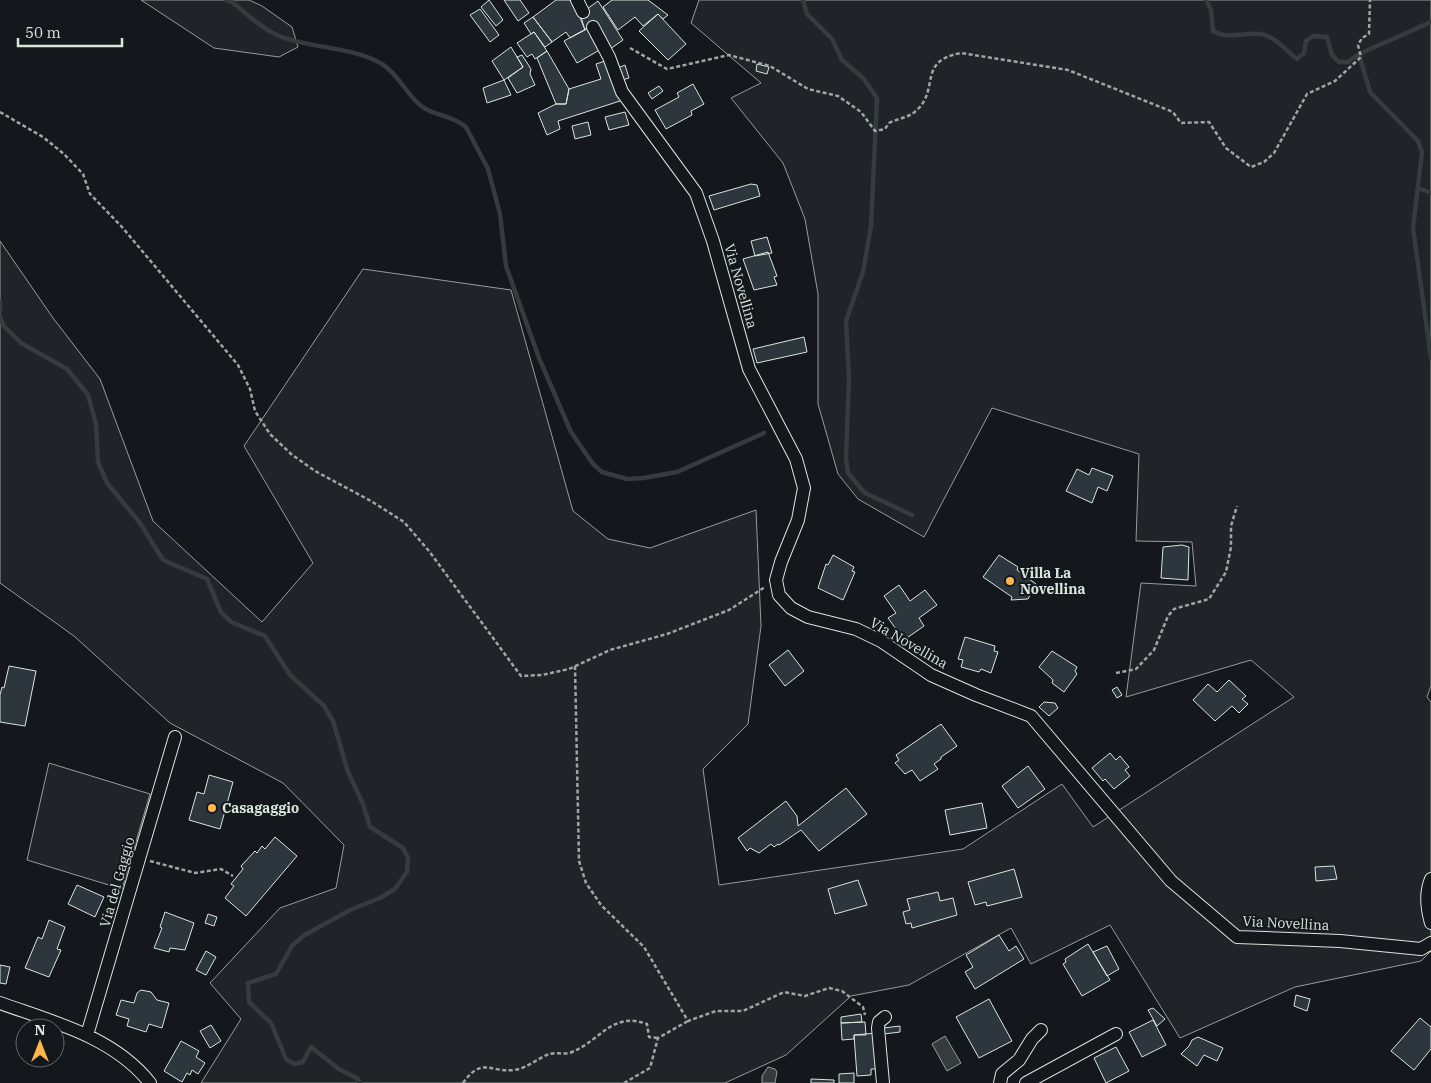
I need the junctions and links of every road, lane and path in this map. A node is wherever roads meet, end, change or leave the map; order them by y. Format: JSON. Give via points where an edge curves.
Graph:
{"nodes":[{"id":1,"x":1370,"y":0,"type":"edge"},
{"id":2,"x":592,"y":27,"type":"dead end"},
{"id":3,"x":630,"y":48,"type":"dead end"},
{"id":4,"x":0,"y":112,"type":"edge"},
{"id":5,"x":1237,"y":506,"type":"dead end"},
{"id":6,"x":776,"y":580,"type":"junction"},
{"id":7,"x":575,"y":666,"type":"junction"},
{"id":8,"x":1116,"y":673,"type":"dead end"},
{"id":9,"x":175,"y":737,"type":"dead end"},
{"id":10,"x":139,"y":859,"type":"junction"},
{"id":11,"x":233,"y":876,"type":"dead end"},
{"id":12,"x":1431,"y":879,"type":"edge"},
{"id":13,"x":1431,"y":923,"type":"edge"},
{"id":14,"x":1431,"y":943,"type":"edge"},
{"id":15,"x":0,"y":1003,"type":"edge"},
{"id":16,"x":865,"y":1015,"type":"dead end"},
{"id":17,"x":885,"y":1017,"type":"dead end"},
{"id":18,"x":688,"y":1021,"type":"junction"},
{"id":19,"x":1041,"y":1030,"type":"dead end"},
{"id":20,"x":1116,"y":1034,"type":"dead end"},
{"id":21,"x":87,"y":1035,"type":"junction"},
{"id":22,"x":658,"y":1038,"type":"junction"},
{"id":23,"x":150,"y":1083,"type":"edge"},
{"id":24,"x":463,"y":1083,"type":"edge"},
{"id":25,"x":624,"y":1083,"type":"edge"},
{"id":26,"x":883,"y":1083,"type":"edge"},
{"id":27,"x":1000,"y":1083,"type":"edge"},
{"id":28,"x":1026,"y":1083,"type":"edge"}],
"edges":[{"from":1,"to":3,"type":"path","via":[[1369,34],[1358,45],[1360,58],[1335,81],[1307,94],[1274,153],[1251,167],[1226,148],[1209,122],[1181,123],[1173,112],[1068,70],[961,53],[945,56],[933,68],[919,109],[876,131],[861,112],[838,96],[808,89],[770,66],[729,55],[667,69]]},
{"from":2,"to":6,"type":"street","name":"Via Novellina","via":[[609,57],[622,92],[696,194],[749,369],[796,459],[804,488],[798,520]]},
{"from":4,"to":7,"type":"path","via":[[43,138],[83,174],[90,194],[238,364],[250,389],[255,411],[270,434],[315,471],[404,522],[521,676],[542,675]]},
{"from":5,"to":8,"type":"path","via":[[1230,526],[1231,547],[1226,572],[1209,598],[1174,609],[1154,650],[1136,669]]},
{"from":6,"to":7,"type":"path","via":[[729,610],[667,634],[610,650]]},
{"from":6,"to":14,"type":"street","name":"Via Novellina","via":[[779,595],[791,608],[808,617],[881,640],[931,675],[1031,716],[1171,881],[1237,937],[1340,941],[1420,949]]},
{"from":7,"to":18,"type":"path","via":[[580,861],[586,883],[601,905],[644,947]]},
{"from":9,"to":10,"type":"street","name":"Via del Gaggio"},
{"from":10,"to":11,"type":"path","via":[[195,873],[222,869]]},
{"from":10,"to":21,"type":"street","name":"Via del Gaggio"},
{"from":12,"to":13,"type":"street","via":[[1427,888]]},
{"from":15,"to":21,"type":"street"},
{"from":16,"to":18,"type":"path","via":[[863,1007],[842,991],[829,988],[805,996],[784,992],[742,1011],[716,1010]]},
{"from":17,"to":26,"type":"street","via":[[878,1028]]},
{"from":18,"to":22,"type":"path"},
{"from":19,"to":27,"type":"street","via":[[1019,1060],[1002,1074]]},
{"from":20,"to":28,"type":"street"},
{"from":21,"to":23,"type":"street","via":[[140,1070]]},
{"from":22,"to":24,"type":"path","via":[[650,1037],[647,1024],[635,1020],[615,1023],[572,1052],[550,1054],[514,1070],[489,1066],[471,1072]]},
{"from":22,"to":25,"type":"path","via":[[650,1068]]}]}
